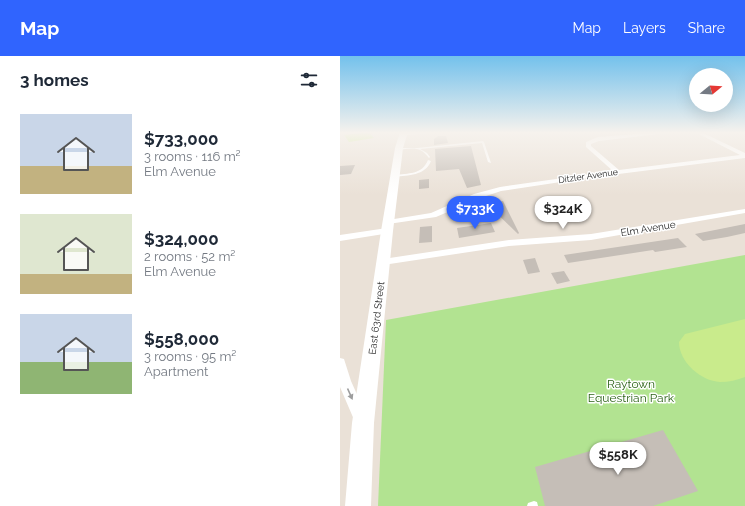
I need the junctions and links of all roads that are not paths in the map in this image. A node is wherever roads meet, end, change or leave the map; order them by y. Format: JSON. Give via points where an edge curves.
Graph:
{"nodes":[{"id":1,"x":398,"y":153,"type":"edge"},
{"id":2,"x":426,"y":153,"type":"edge"},
{"id":3,"x":487,"y":153,"type":"edge"},
{"id":4,"x":596,"y":153,"type":"edge"},
{"id":5,"x":745,"y":156,"type":"edge"},
{"id":6,"x":490,"y":162,"type":"dead end"},
{"id":7,"x":618,"y":172,"type":"junction"},
{"id":8,"x":395,"y":176,"type":"junction"},
{"id":9,"x":745,"y":212,"type":"edge"},
{"id":10,"x":388,"y":227,"type":"junction"},
{"id":11,"x":340,"y":238,"type":"edge"},
{"id":12,"x":383,"y":262,"type":"junction"},
{"id":13,"x":340,"y":363,"type":"edge"},
{"id":14,"x":363,"y":423,"type":"junction"},
{"id":15,"x":358,"y":506,"type":"edge"}],
"edges":[{"from":1,"to":8,"type":"main road","name":"East 63rd Street"},
{"from":2,"to":8,"type":"lane","via":[[429,159],[425,169]]},
{"from":3,"to":6,"type":"lane"},
{"from":4,"to":7,"type":"street"},
{"from":5,"to":7,"type":"street","name":"Ditzler Avenue"},
{"from":7,"to":10,"type":"street","name":"Ditzler Avenue","via":[[500,190],[477,196],[433,215]]},
{"from":8,"to":10,"type":"main road","name":"East 63rd Street"},
{"from":9,"to":12,"type":"street","name":"Elm Avenue","via":[[591,237],[509,243]]},
{"from":10,"to":11,"type":"street"},
{"from":10,"to":12,"type":"main road","name":"East 63rd Street"},
{"from":12,"to":14,"type":"main road","name":"East 63rd Street"},
{"from":13,"to":14,"type":"street","one_way":true,"via":[[344,381]]},
{"from":14,"to":15,"type":"main road","name":"East 63rd Street"}]}
